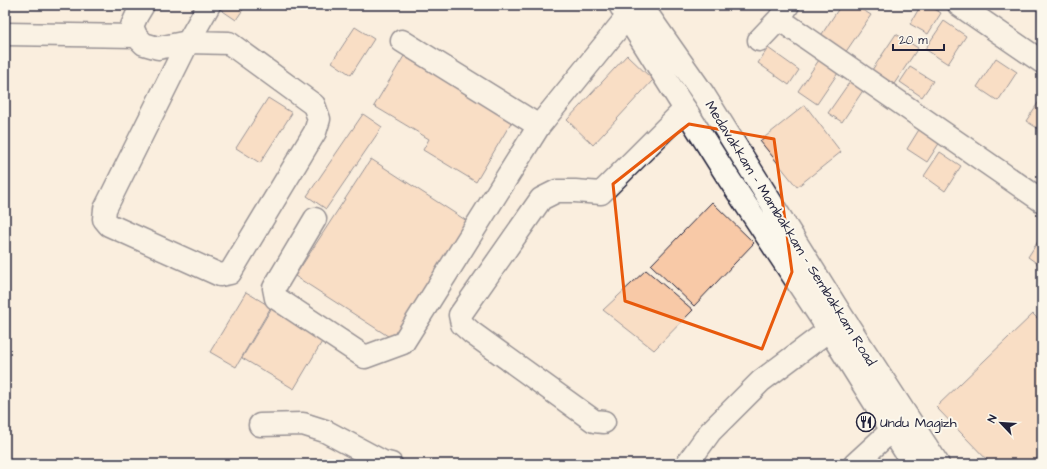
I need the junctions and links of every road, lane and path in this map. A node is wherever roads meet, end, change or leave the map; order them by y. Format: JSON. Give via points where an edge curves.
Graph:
{"nodes":[{"id":1,"x":143,"y":5,"type":"edge"},
{"id":2,"x":209,"y":5,"type":"edge"},
{"id":3,"x":959,"y":5,"type":"edge"},
{"id":4,"x":627,"y":8,"type":"edge"},
{"id":5,"x":784,"y":12,"type":"edge"},
{"id":6,"x":5,"y":34,"type":"edge"},
{"id":7,"x":136,"y":36,"type":"junction"},
{"id":8,"x":402,"y":40,"type":"dead end"},
{"id":9,"x":759,"y":40,"type":"dead end"},
{"id":10,"x":188,"y":42,"type":"junction"},
{"id":11,"x":1042,"y":62,"type":"edge"},
{"id":12,"x":685,"y":110,"type":"junction"},
{"id":13,"x":539,"y":126,"type":"junction"},
{"id":14,"x":1042,"y":202,"type":"edge"},
{"id":15,"x":315,"y":219,"type":"dead end"},
{"id":16,"x":829,"y":330,"type":"junction"},
{"id":17,"x":604,"y":422,"type":"dead end"},
{"id":18,"x":260,"y":425,"type":"dead end"},
{"id":19,"x":892,"y":430,"type":"junction"},
{"id":20,"x":391,"y":464,"type":"edge"},
{"id":21,"x":687,"y":464,"type":"edge"},
{"id":22,"x":855,"y":464,"type":"edge"},
{"id":23,"x":913,"y":464,"type":"edge"},
{"id":24,"x":938,"y":464,"type":"edge"}],
"edges":[{"from":1,"to":7,"type":"main road","via":[[132,26]]},
{"from":2,"to":10,"type":"main road"},
{"from":3,"to":11,"type":"main road"},
{"from":4,"to":12,"type":"main road","name":"Medavakkam - Mambakkam - Sembakkam Road"},
{"from":4,"to":13,"type":"main road"},
{"from":4,"to":24,"type":"main road","name":"Medavakkam - Mambakkam - Sembakkam Road","via":[[704,95]]},
{"from":5,"to":9,"type":"main road"},
{"from":5,"to":14,"type":"main road"},
{"from":6,"to":7,"type":"main road"},
{"from":7,"to":10,"type":"main road","via":[[144,44],[158,48]]},
{"from":8,"to":13,"type":"main road"},
{"from":10,"to":10,"type":"main road","via":[[229,43],[314,105],[319,119],[315,132],[230,273],[220,275],[109,225],[104,219],[105,209]]},
{"from":12,"to":16,"type":"main road","name":"Medavakkam - Mambakkam - Sembakkam Road"},
{"from":12,"to":17,"type":"main road","via":[[601,192],[557,191],[541,199],[460,315],[462,324],[472,333],[594,422]]},
{"from":13,"to":15,"type":"main road","via":[[403,343],[365,357],[276,298],[274,288]]},
{"from":16,"to":19,"type":"main road","name":"Medavakkam - Mambakkam - Sembakkam Road"},
{"from":16,"to":21,"type":"main road","via":[[761,381],[710,432]]},
{"from":18,"to":20,"type":"main road","via":[[303,424],[325,431]]},
{"from":19,"to":22,"type":"main road"},
{"from":19,"to":23,"type":"main road","name":"Medavakkam - Mambakkam - Sembakkam Road"}]}
